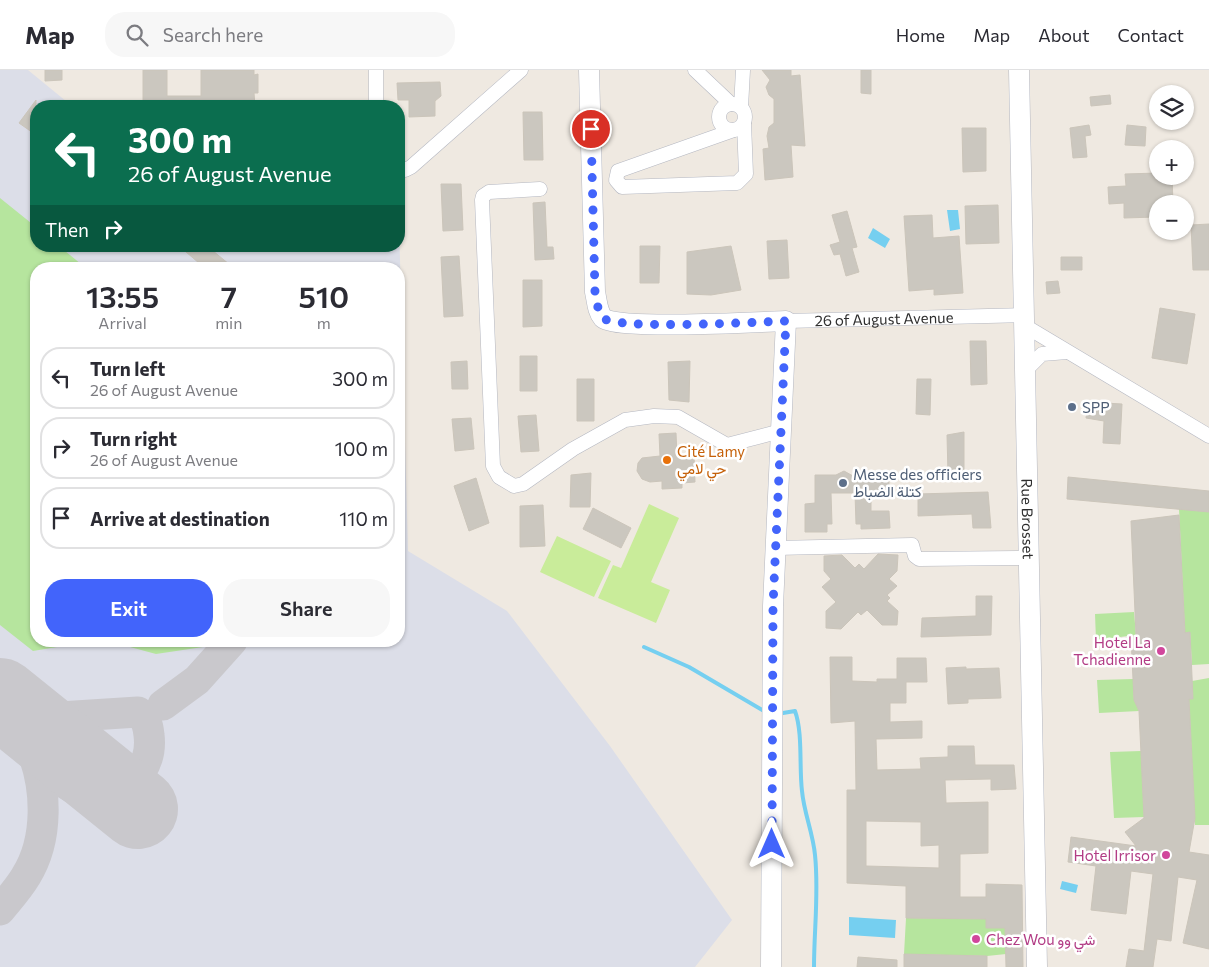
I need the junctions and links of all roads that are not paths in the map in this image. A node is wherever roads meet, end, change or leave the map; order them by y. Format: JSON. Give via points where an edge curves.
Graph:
{"nodes":[{"id":1,"x":376,"y":70,"type":"edge"},
{"id":2,"x":521,"y":70,"type":"edge"},
{"id":3,"x":589,"y":70,"type":"edge"},
{"id":4,"x":695,"y":70,"type":"edge"},
{"id":5,"x":743,"y":70,"type":"edge"},
{"id":6,"x":1019,"y":70,"type":"edge"},
{"id":7,"x":376,"y":100,"type":"edge"},
{"id":8,"x":736,"y":105,"type":"junction"},
{"id":9,"x":739,"y":126,"type":"junction"},
{"id":10,"x":405,"y":170,"type":"edge"},
{"id":11,"x":540,"y":189,"type":"dead end"},
{"id":12,"x":786,"y":321,"type":"junction"},
{"id":13,"x":1025,"y":321,"type":"junction"},
{"id":14,"x":1067,"y":352,"type":"junction"},
{"id":15,"x":1026,"y":370,"type":"junction"},
{"id":16,"x":781,"y":431,"type":"junction"},
{"id":17,"x":1209,"y":436,"type":"edge"},
{"id":18,"x":775,"y":548,"type":"junction"},
{"id":19,"x":1028,"y":558,"type":"junction"},
{"id":20,"x":771,"y":967,"type":"edge"},
{"id":21,"x":1037,"y":967,"type":"edge"}],
"edges":[{"from":1,"to":7,"type":"street"},
{"from":2,"to":10,"type":"street"},
{"from":3,"to":12,"type":"street","name":"26 of August Avenue","via":[[595,292],[603,318],[615,323],[644,324]]},
{"from":4,"to":8,"type":"street"},
{"from":5,"to":8,"type":"street"},
{"from":6,"to":13,"type":"street","name":"Rue Brosset"},
{"from":8,"to":9,"type":"street","via":[[745,118]]},
{"from":8,"to":9,"type":"street","via":[[721,110],[720,121],[724,126]]},
{"from":9,"to":9,"type":"street","via":[[618,171],[616,180],[622,187],[737,182],[746,174]]},
{"from":11,"to":16,"type":"street","via":[[489,192],[482,200],[493,466],[499,477],[514,486],[523,484],[573,449],[625,420],[678,417],[727,445]]},
{"from":12,"to":13,"type":"street","name":"26 of August Avenue"},
{"from":12,"to":16,"type":"street"},
{"from":13,"to":14,"type":"street"},
{"from":13,"to":15,"type":"street","name":"Rue Brosset"},
{"from":14,"to":15,"type":"street","via":[[1042,354]]},
{"from":14,"to":17,"type":"street"},
{"from":15,"to":19,"type":"street","name":"Rue Brosset"},
{"from":16,"to":18,"type":"street"},
{"from":18,"to":19,"type":"street","via":[[912,545],[917,558]]},
{"from":18,"to":20,"type":"street"},
{"from":19,"to":21,"type":"street","name":"Rue Brosset"}]}
